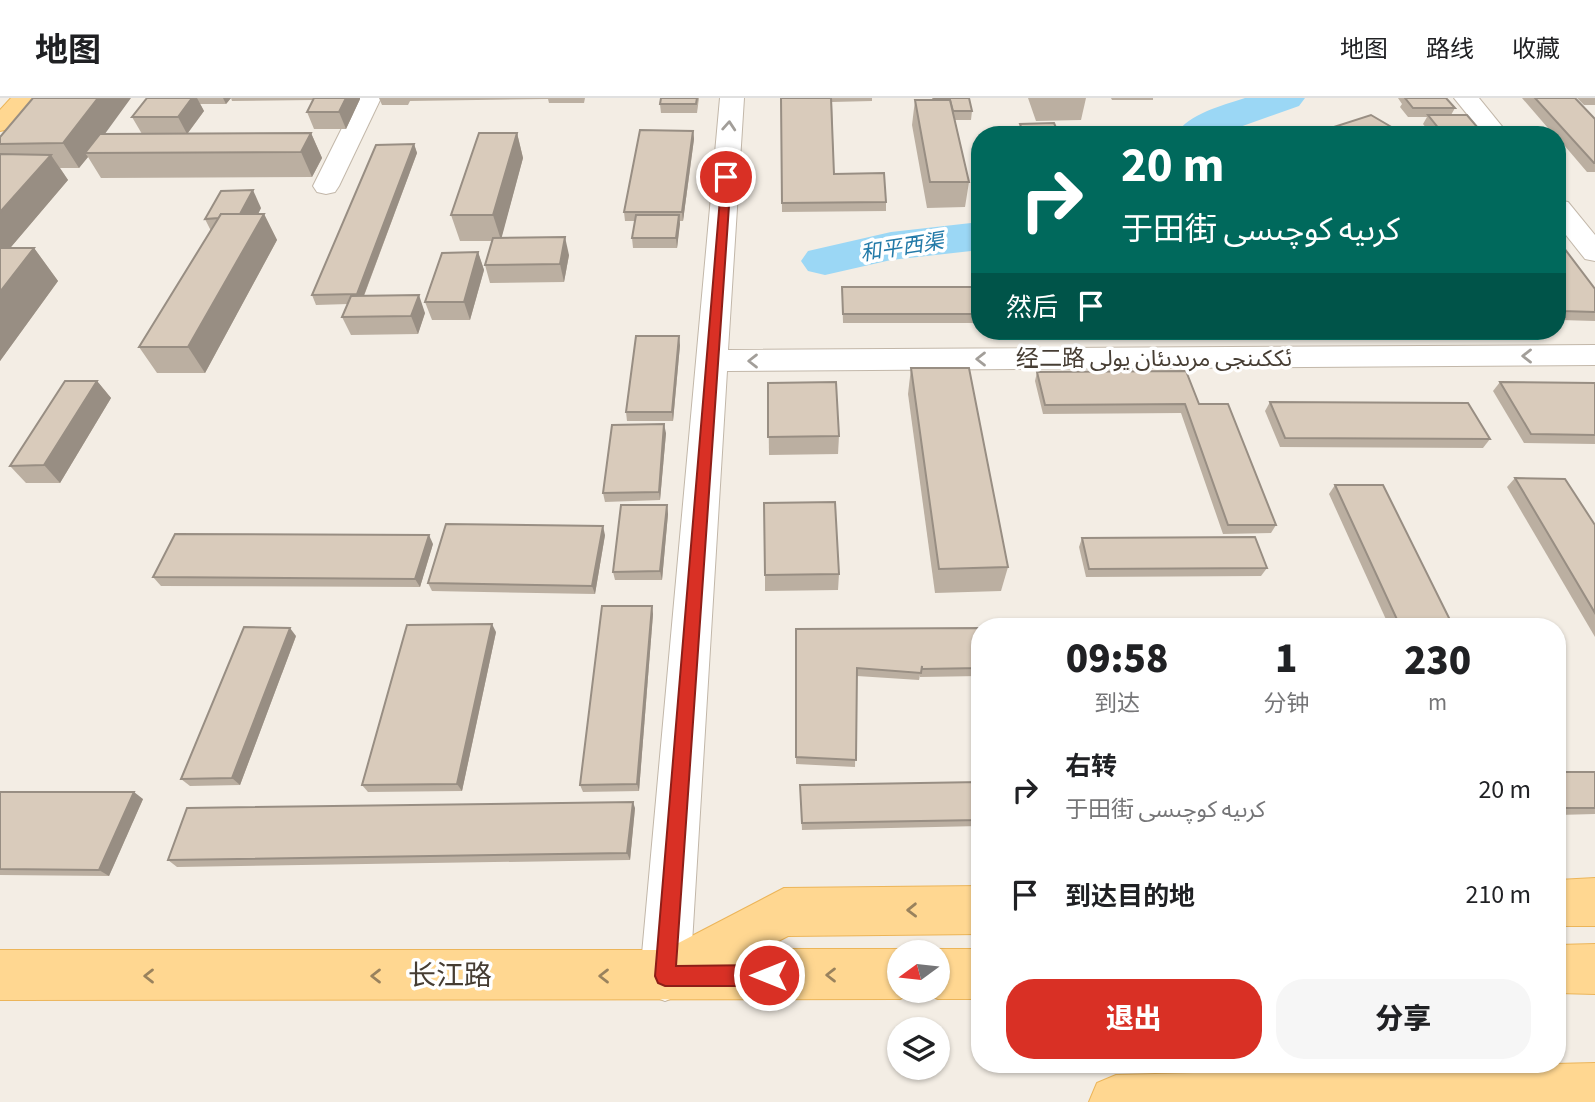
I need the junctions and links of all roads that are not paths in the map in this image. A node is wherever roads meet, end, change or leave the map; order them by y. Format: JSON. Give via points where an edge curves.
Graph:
{"nodes":[{"id":1,"x":24,"y":98,"type":"edge"},
{"id":2,"x":369,"y":98,"type":"edge"},
{"id":3,"x":732,"y":98,"type":"edge"},
{"id":4,"x":1466,"y":98,"type":"edge"},
{"id":5,"x":0,"y":124,"type":"edge"},
{"id":6,"x":1489,"y":126,"type":"edge"},
{"id":7,"x":326,"y":186,"type":"dead end"},
{"id":8,"x":1566,"y":218,"type":"edge"},
{"id":9,"x":1595,"y":253,"type":"edge"},
{"id":10,"x":1595,"y":355,"type":"edge"},
{"id":11,"x":712,"y":361,"type":"junction"},
{"id":12,"x":1595,"y":902,"type":"edge"},
{"id":13,"x":1566,"y":903,"type":"edge"},
{"id":14,"x":971,"y":910,"type":"edge"},
{"id":15,"x":1566,"y":969,"type":"edge"},
{"id":16,"x":1595,"y":969,"type":"edge"},
{"id":17,"x":887,"y":974,"type":"edge"},
{"id":18,"x":950,"y":974,"type":"edge"},
{"id":19,"x":971,"y":974,"type":"edge"},
{"id":20,"x":0,"y":975,"type":"edge"},
{"id":21,"x":665,"y":976,"type":"junction"},
{"id":22,"x":1595,"y":1089,"type":"edge"},
{"id":23,"x":1116,"y":1102,"type":"edge"}],
"edges":[{"from":1,"to":5,"type":"main road"},
{"from":2,"to":7,"type":"street"},
{"from":11,"to":3,"type":"street","one_way":true},
{"from":4,"to":6,"type":"street"},
{"from":8,"to":9,"type":"street"},
{"from":10,"to":11,"type":"street","name":"经二路 ئككىنجى مرىدىئان يولى","one_way":true},
{"from":11,"to":21,"type":"street"},
{"from":12,"to":13,"type":"main road"},
{"from":14,"to":21,"type":"main road","one_way":true,"via":[[784,912]]},
{"from":15,"to":16,"type":"main road"},
{"from":17,"to":21,"type":"main road","name":"长江路","one_way":true},
{"from":18,"to":19,"type":"main road"},
{"from":21,"to":20,"type":"main road","name":"长江路","one_way":true},
{"from":22,"to":23,"type":"main road"}]}
